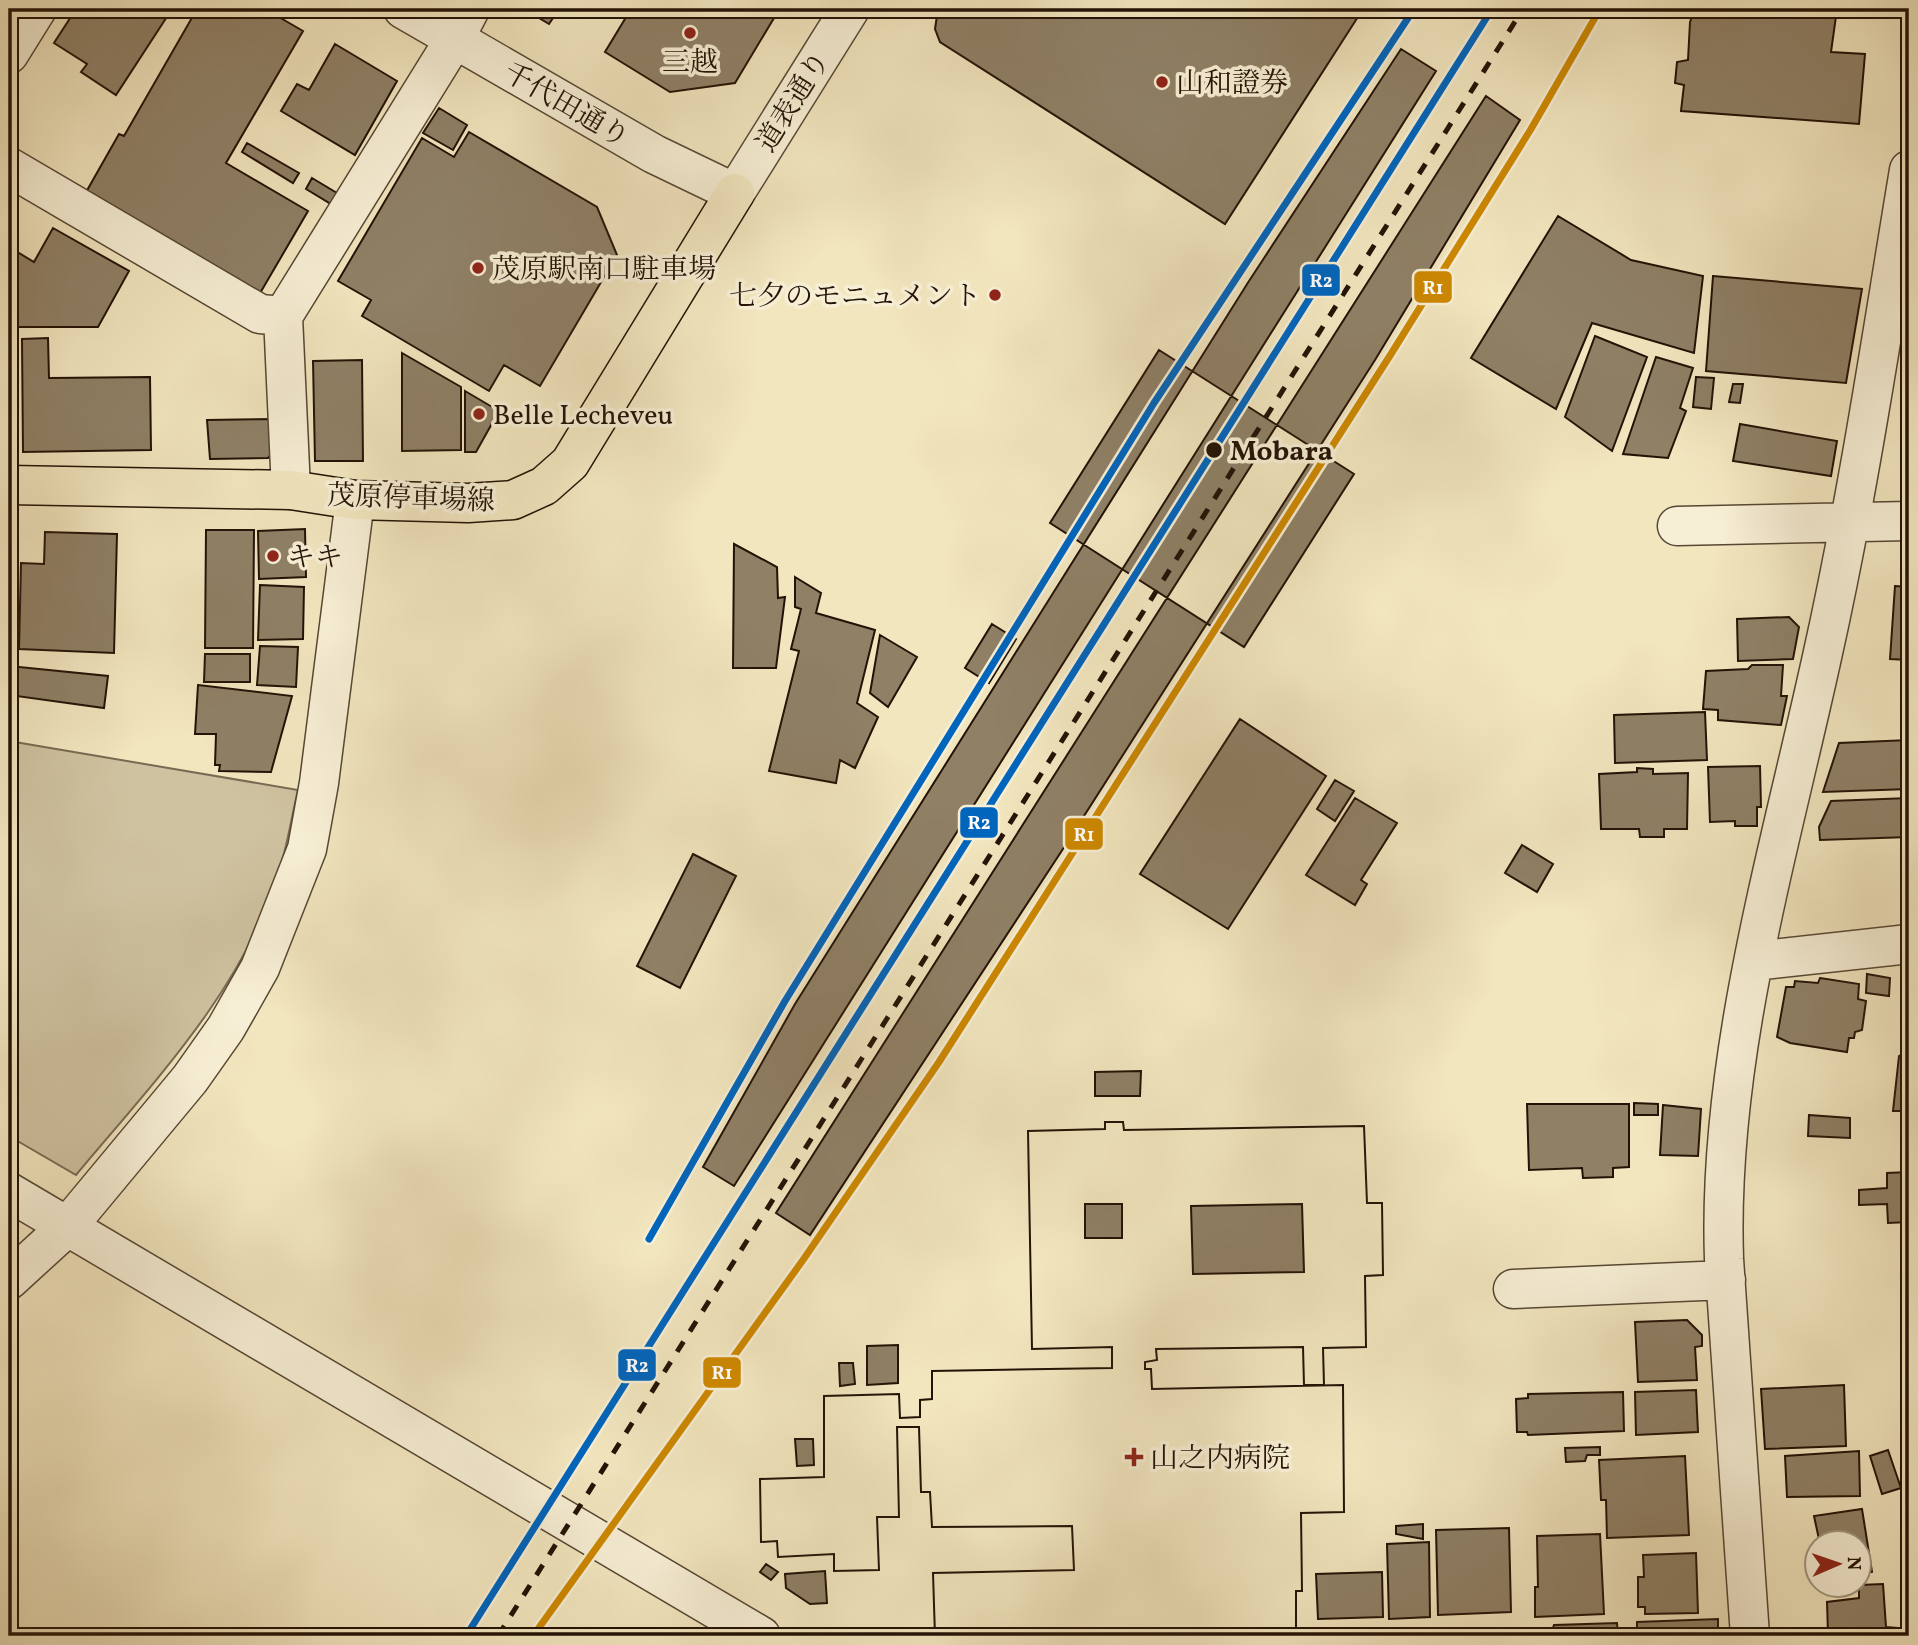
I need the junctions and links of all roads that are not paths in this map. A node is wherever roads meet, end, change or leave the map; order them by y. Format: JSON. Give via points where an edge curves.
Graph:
{"nodes":[{"id":1,"x":37,"y":9,"type":"edge"},
{"id":2,"x":403,"y":9,"type":"edge"},
{"id":3,"x":850,"y":9,"type":"edge"},
{"id":4,"x":462,"y":24,"type":"edge"},
{"id":5,"x":9,"y":54,"type":"edge"},
{"id":6,"x":9,"y":167,"type":"edge"},
{"id":7,"x":1909,"y":170,"type":"edge"},
{"id":8,"x":735,"y":193,"type":"junction"},
{"id":9,"x":283,"y":316,"type":"junction"},
{"id":10,"x":9,"y":485,"type":"edge"},
{"id":11,"x":291,"y":491,"type":"junction"},
{"id":12,"x":355,"y":500,"type":"junction"},
{"id":13,"x":1909,"y":521,"type":"edge"},
{"id":14,"x":1849,"y":522,"type":"junction"},
{"id":15,"x":1676,"y":526,"type":"dead end"},
{"id":16,"x":1909,"y":944,"type":"edge"},
{"id":17,"x":1755,"y":961,"type":"junction"},
{"id":18,"x":9,"y":1192,"type":"edge"},
{"id":19,"x":67,"y":1227,"type":"junction"},
{"id":20,"x":9,"y":1280,"type":"edge"},
{"id":21,"x":1726,"y":1280,"type":"junction"},
{"id":22,"x":1513,"y":1289,"type":"dead end"},
{"id":23,"x":761,"y":1636,"type":"edge"},
{"id":24,"x":1750,"y":1636,"type":"edge"}],
"edges":[{"from":1,"to":5,"type":"street"},
{"from":2,"to":4,"type":"street","name":"千代田通り"},
{"from":3,"to":8,"type":"street","name":"道表通り"},
{"from":4,"to":8,"type":"street","name":"千代田通り","via":[[654,154]]},
{"from":4,"to":9,"type":"street"},
{"from":6,"to":9,"type":"street","via":[[260,314]]},
{"from":7,"to":14,"type":"street"},
{"from":8,"to":12,"type":"main road","name":"茂原停車場線","via":[[570,463],[544,486],[513,500]]},
{"from":9,"to":11,"type":"street"},
{"from":10,"to":11,"type":"main road","name":"茂原停車場線"},
{"from":11,"to":12,"type":"main road","name":"茂原停車場線"},
{"from":12,"to":19,"type":"street","via":[[319,783],[307,849],[284,914],[253,980],[191,1079]]},
{"from":13,"to":14,"type":"street"},
{"from":14,"to":15,"type":"street"},
{"from":14,"to":17,"type":"street"},
{"from":16,"to":17,"type":"street"},
{"from":17,"to":21,"type":"street","via":[[1725,1145]]},
{"from":18,"to":19,"type":"street"},
{"from":19,"to":20,"type":"street"},
{"from":19,"to":23,"type":"street"},
{"from":21,"to":22,"type":"street"},
{"from":21,"to":24,"type":"street"}]}
